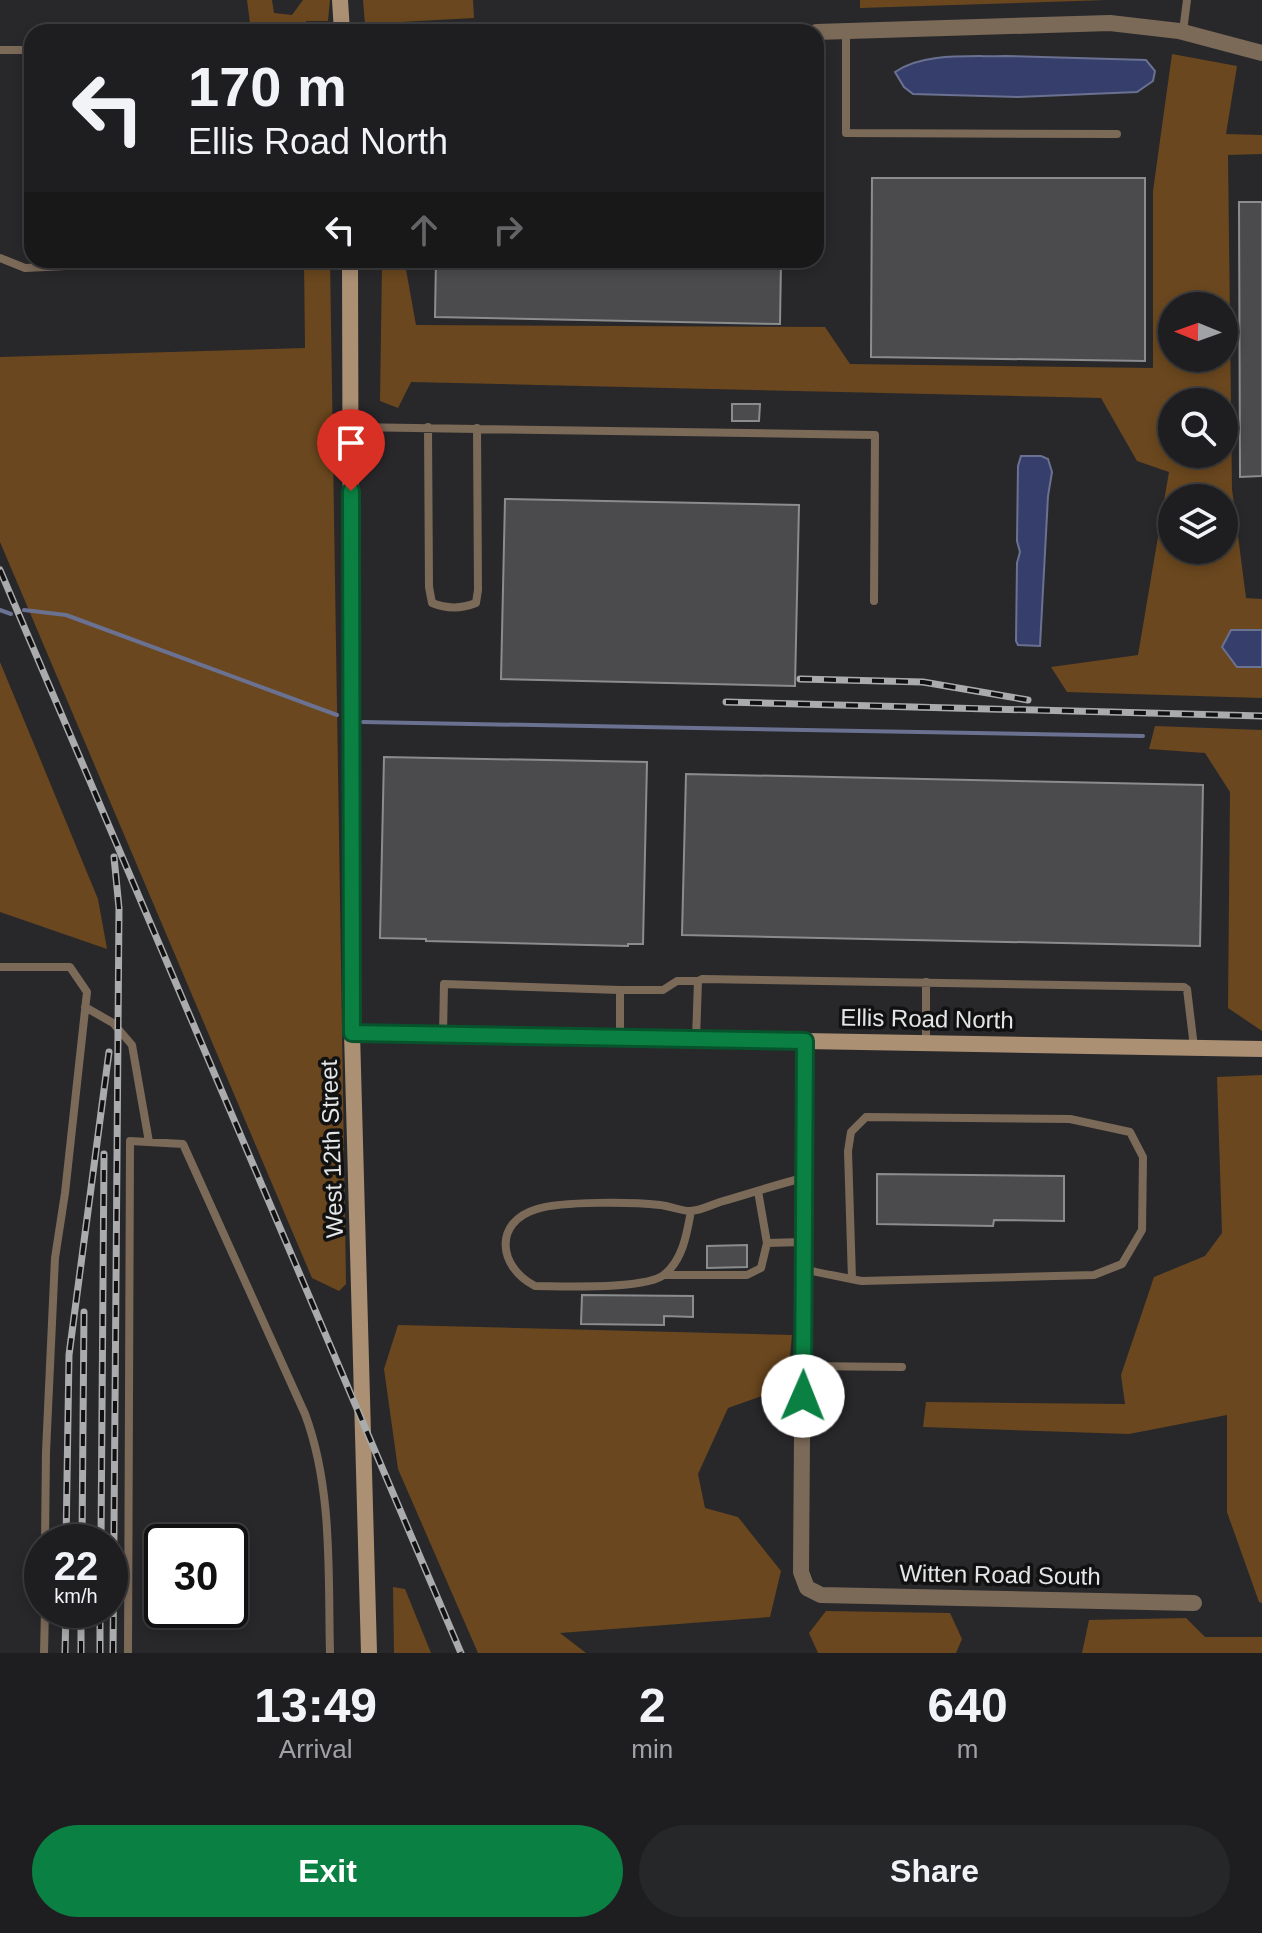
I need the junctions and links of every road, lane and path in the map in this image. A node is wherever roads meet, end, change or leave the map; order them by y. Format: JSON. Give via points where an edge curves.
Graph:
{"nodes":[{"id":1,"x":340,"y":0,"type":"edge"},
{"id":2,"x":1187,"y":0,"type":"edge"},
{"id":3,"x":342,"y":24,"type":"edge"},
{"id":4,"x":824,"y":32,"type":"edge"},
{"id":5,"x":846,"y":32,"type":"junction"},
{"id":6,"x":1183,"y":32,"type":"junction"},
{"id":7,"x":0,"y":50,"type":"edge"},
{"id":8,"x":24,"y":50,"type":"edge"},
{"id":9,"x":1262,"y":53,"type":"edge"},
{"id":10,"x":1117,"y":134,"type":"dead end"},
{"id":11,"x":0,"y":258,"type":"edge"},
{"id":12,"x":24,"y":268,"type":"edge"},
{"id":13,"x":25,"y":268,"type":"edge"},
{"id":14,"x":64,"y":268,"type":"edge"},
{"id":15,"x":350,"y":268,"type":"edge"},
{"id":16,"x":350,"y":427,"type":"junction"},
{"id":17,"x":428,"y":427,"type":"junction"},
{"id":18,"x":477,"y":428,"type":"junction"},
{"id":19,"x":874,"y":601,"type":"dead end"},
{"id":20,"x":0,"y":967,"type":"edge"},
{"id":21,"x":698,"y":981,"type":"junction"},
{"id":22,"x":926,"y":982,"type":"junction"},
{"id":23,"x":620,"y":990,"type":"junction"},
{"id":24,"x":85,"y":1007,"type":"junction"},
{"id":25,"x":352,"y":1033,"type":"junction"},
{"id":26,"x":443,"y":1035,"type":"junction"},
{"id":27,"x":620,"y":1038,"type":"junction"},
{"id":28,"x":696,"y":1039,"type":"junction"},
{"id":29,"x":805,"y":1041,"type":"junction"},
{"id":30,"x":926,"y":1043,"type":"junction"},
{"id":31,"x":1195,"y":1049,"type":"junction"},
{"id":32,"x":1262,"y":1049,"type":"edge"},
{"id":33,"x":149,"y":1142,"type":"junction"},
{"id":34,"x":803,"y":1178,"type":"junction"},
{"id":35,"x":758,"y":1191,"type":"junction"},
{"id":36,"x":691,"y":1211,"type":"junction"},
{"id":37,"x":803,"y":1242,"type":"junction"},
{"id":38,"x":767,"y":1243,"type":"junction"},
{"id":39,"x":803,"y":1269,"type":"junction"},
{"id":40,"x":665,"y":1275,"type":"junction"},
{"id":41,"x":852,"y":1279,"type":"junction"},
{"id":42,"x":803,"y":1366,"type":"junction"},
{"id":43,"x":902,"y":1367,"type":"dead end"},
{"id":44,"x":45,"y":1524,"type":"edge"},
{"id":45,"x":1194,"y":1603,"type":"dead end"},
{"id":46,"x":45,"y":1628,"type":"edge"},
{"id":47,"x":44,"y":1653,"type":"edge"},
{"id":48,"x":128,"y":1653,"type":"edge"},
{"id":49,"x":330,"y":1653,"type":"edge"},
{"id":50,"x":369,"y":1653,"type":"edge"}],
"edges":[{"from":1,"to":3,"type":"street"},
{"from":2,"to":6,"type":"lane"},
{"from":4,"to":5,"type":"street"},
{"from":5,"to":6,"type":"street","via":[[1110,23]]},
{"from":5,"to":10,"type":"lane","via":[[846,133]]},
{"from":6,"to":9,"type":"street"},
{"from":7,"to":8,"type":"lane"},
{"from":11,"to":12,"type":"lane"},
{"from":13,"to":14,"type":"lane"},
{"from":15,"to":16,"type":"street","name":"West 12th Street"},
{"from":16,"to":17,"type":"lane"},
{"from":16,"to":25,"type":"street","name":"West 12th Street"},
{"from":17,"to":18,"type":"lane"},
{"from":17,"to":18,"type":"lane","via":[[432,603],[462,608],[476,603],[478,590]]},
{"from":18,"to":19,"type":"lane","via":[[875,435]]},
{"from":20,"to":24,"type":"lane","via":[[70,967],[87,992]]},
{"from":21,"to":22,"type":"lane"},
{"from":21,"to":23,"type":"lane","via":[[677,981],[663,990]]},
{"from":21,"to":28,"type":"lane"},
{"from":22,"to":30,"type":"lane"},
{"from":22,"to":31,"type":"lane","via":[[1184,987]]},
{"from":23,"to":26,"type":"lane","via":[[444,984]]},
{"from":23,"to":27,"type":"lane"},
{"from":24,"to":33,"type":"lane","via":[[113,1023],[132,1045]]},
{"from":24,"to":44,"type":"lane","via":[[55,1258]]},
{"from":25,"to":26,"type":"street","name":"Ellis Road North"},
{"from":25,"to":50,"type":"street","name":"West 12th Street"},
{"from":26,"to":27,"type":"street","name":"Ellis Road North"},
{"from":27,"to":28,"type":"street","name":"Ellis Road North"},
{"from":28,"to":29,"type":"street","name":"Ellis Road North"},
{"from":29,"to":30,"type":"street","name":"Ellis Road North"},
{"from":29,"to":34,"type":"street"},
{"from":30,"to":31,"type":"street","name":"Ellis Road North"},
{"from":31,"to":32,"type":"street","name":"Ellis Road North"},
{"from":33,"to":48,"type":"lane","via":[[130,1141]]},
{"from":33,"to":49,"type":"lane","via":[[183,1144],[316,1444],[327,1537]]},
{"from":34,"to":35,"type":"lane"},
{"from":34,"to":37,"type":"street"},
{"from":35,"to":36,"type":"lane"},
{"from":35,"to":38,"type":"lane"},
{"from":36,"to":40,"type":"lane","via":[[682,1251]]},
{"from":36,"to":40,"type":"lane","via":[[587,1204],[537,1209],[520,1216],[506,1241],[512,1270],[535,1286],[633,1284]]},
{"from":37,"to":38,"type":"lane"},
{"from":37,"to":39,"type":"street"},
{"from":38,"to":40,"type":"lane","via":[[761,1268],[747,1275]]},
{"from":39,"to":41,"type":"lane"},
{"from":39,"to":42,"type":"street"},
{"from":41,"to":41,"type":"lane","via":[[1094,1275],[1122,1264],[1142,1230],[1143,1157],[1130,1132],[1070,1119],[866,1117],[851,1132],[848,1151]]},
{"from":42,"to":43,"type":"lane"},
{"from":42,"to":45,"type":"street","name":"Witten Road South","via":[[801,1572],[807,1588],[821,1595]]},
{"from":46,"to":47,"type":"lane"}]}
